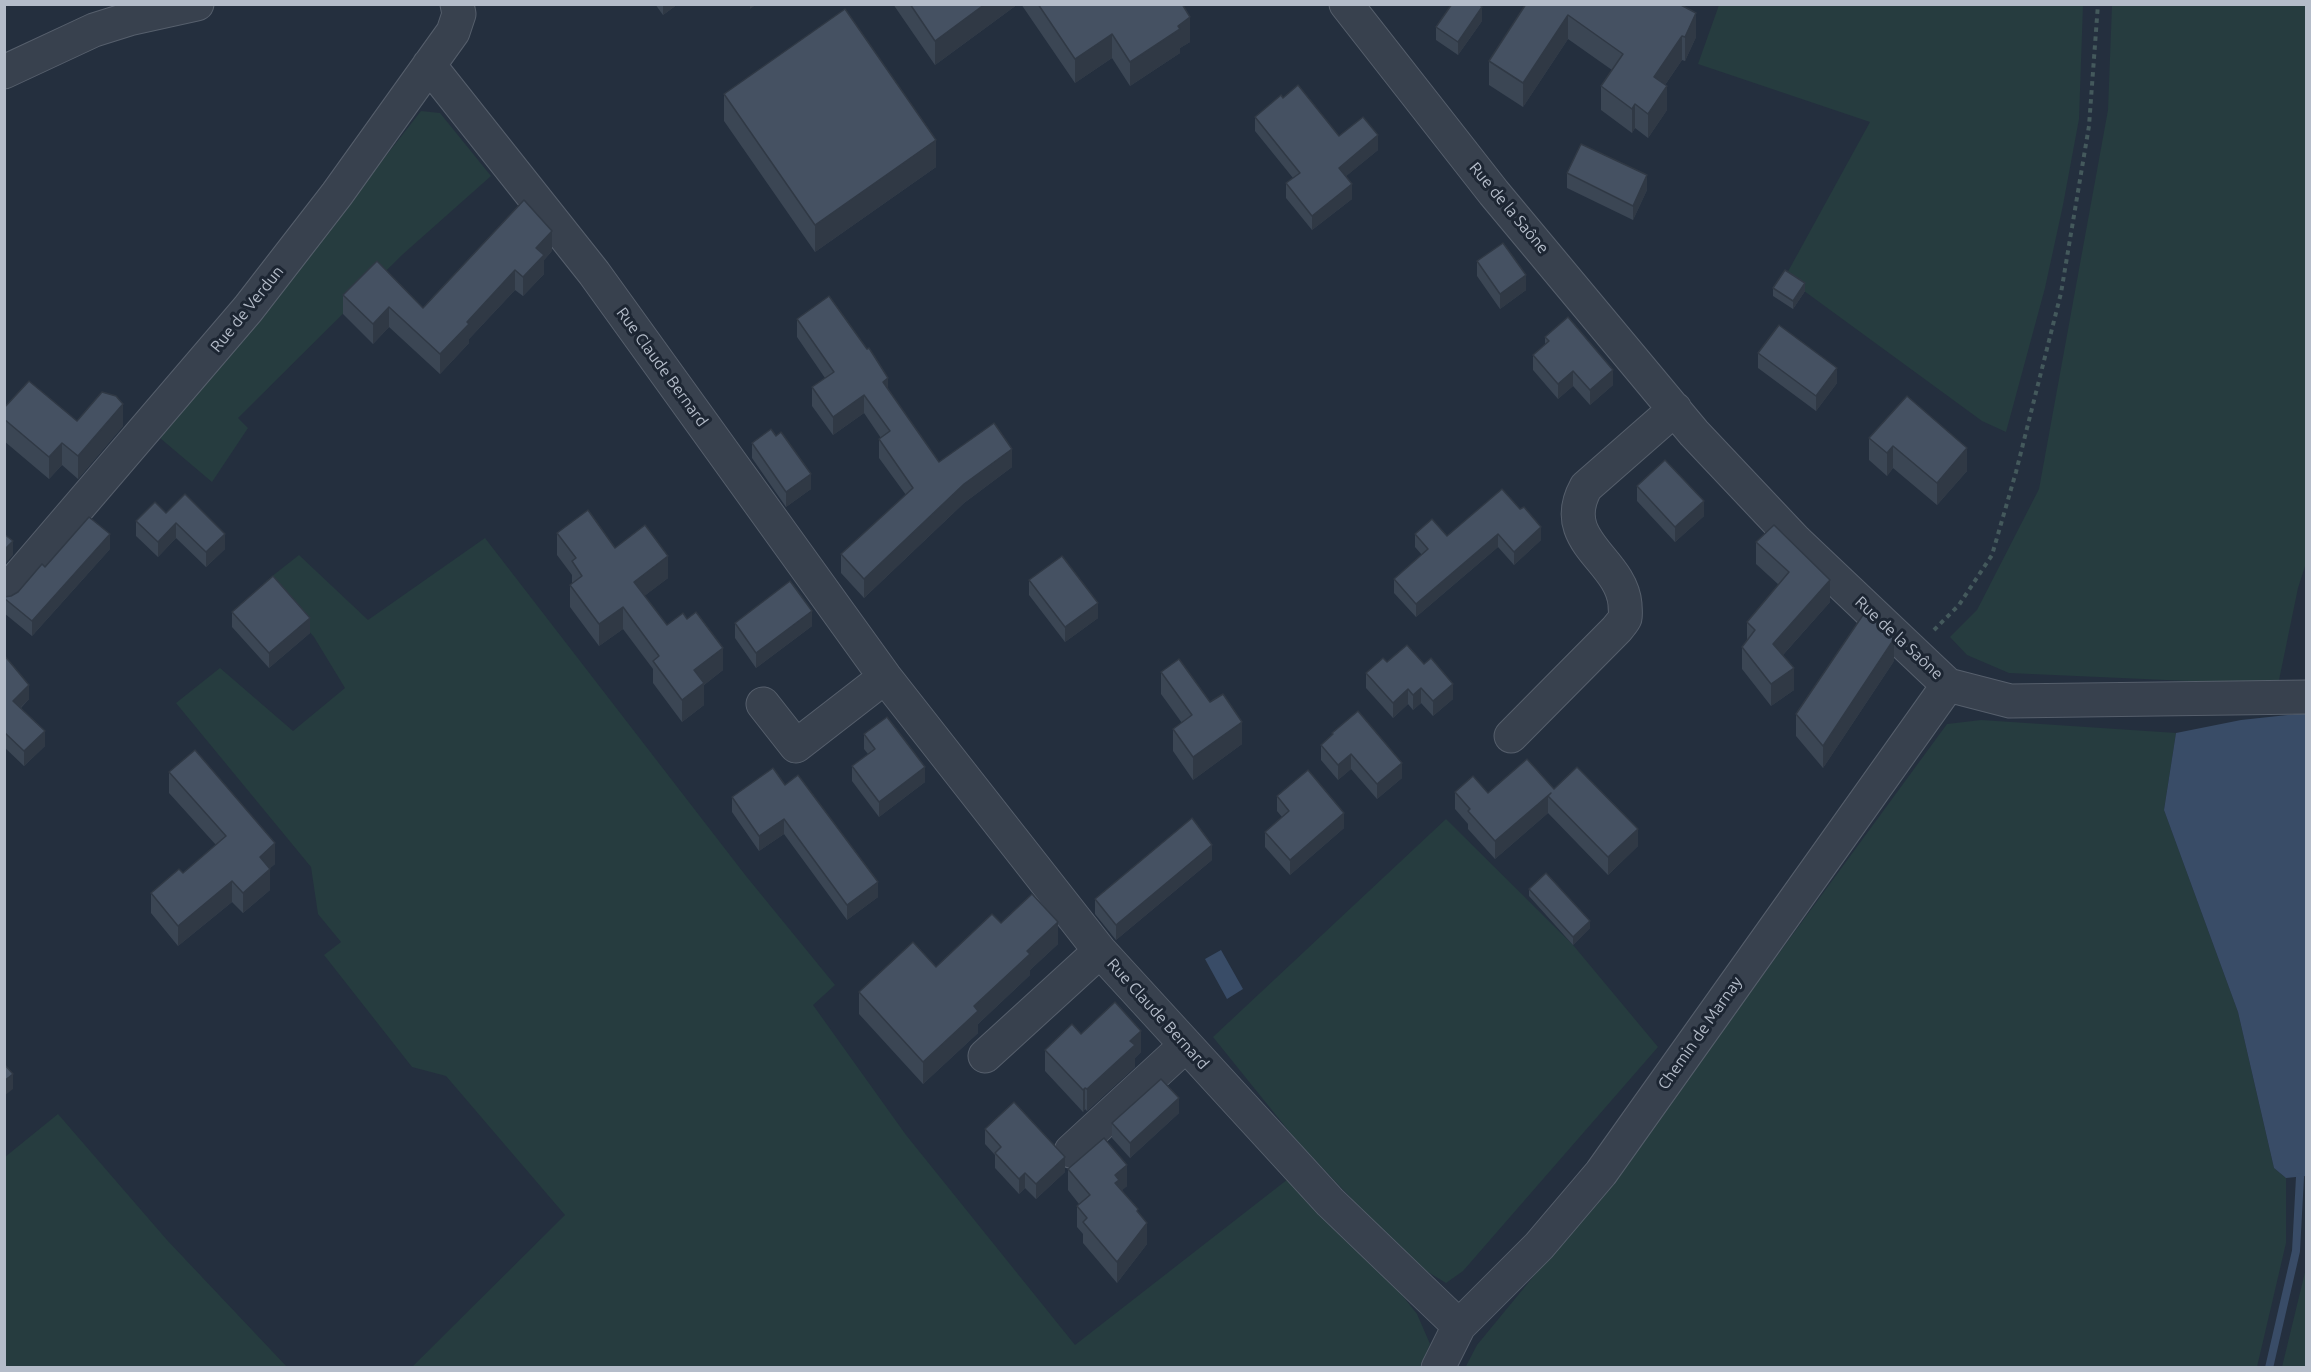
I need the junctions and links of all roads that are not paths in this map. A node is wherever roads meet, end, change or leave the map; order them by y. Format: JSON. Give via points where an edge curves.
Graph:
{"nodes":[{"id":1,"x":197,"y":4,"type":"edge"},
{"id":2,"x":457,"y":4,"type":"edge"},
{"id":3,"x":1346,"y":4,"type":"edge"},
{"id":4,"x":429,"y":65,"type":"junction"},
{"id":5,"x":4,"y":72,"type":"edge"},
{"id":6,"x":1675,"y":409,"type":"junction"},
{"id":7,"x":4,"y":594,"type":"edge"},
{"id":8,"x":885,"y":677,"type":"junction"},
{"id":9,"x":1948,"y":685,"type":"junction"},
{"id":10,"x":2307,"y":697,"type":"edge"},
{"id":11,"x":763,"y":704,"type":"dead end"},
{"id":12,"x":1511,"y":736,"type":"dead end"},
{"id":13,"x":1100,"y":951,"type":"junction"},
{"id":14,"x":1186,"y":1045,"type":"junction"},
{"id":15,"x":985,"y":1056,"type":"dead end"},
{"id":16,"x":1071,"y":1151,"type":"dead end"},
{"id":17,"x":1460,"y":1326,"type":"junction"},
{"id":18,"x":1438,"y":1368,"type":"edge"}],
"edges":[{"from":1,"to":5,"type":"street","via":[[94,30]]},
{"from":2,"to":4,"type":"street","name":"Rue de Verdun","via":[[459,14],[453,32]]},
{"from":3,"to":6,"type":"street","name":"Rue de la Saône","via":[[1494,193]]},
{"from":4,"to":7,"type":"street","name":"Rue de Verdun","via":[[338,194],[248,309]]},
{"from":4,"to":8,"type":"street","name":"Rue Claude Bernard","via":[[594,273]]},
{"from":6,"to":9,"type":"street","name":"Rue de la Saône","via":[[1796,541]]},
{"from":6,"to":12,"type":"street","via":[[1586,487],[1579,500],[1586,542],[1617,580],[1626,617]]},
{"from":8,"to":11,"type":"street","via":[[796,746]]},
{"from":8,"to":13,"type":"street","name":"Rue Claude Bernard"},
{"from":9,"to":10,"type":"street","name":"Rue de la Saône","via":[[2010,701]]},
{"from":9,"to":17,"type":"street","name":"Chemin de Marnay","via":[[1601,1173],[1539,1246]]},
{"from":13,"to":14,"type":"street","name":"Rue Claude Bernard"},
{"from":13,"to":15,"type":"street"},
{"from":14,"to":16,"type":"street"},
{"from":14,"to":17,"type":"street","name":"Rue Claude Bernard","via":[[1330,1202]]},
{"from":17,"to":18,"type":"street","name":"Chemin de Marnay"}]}
